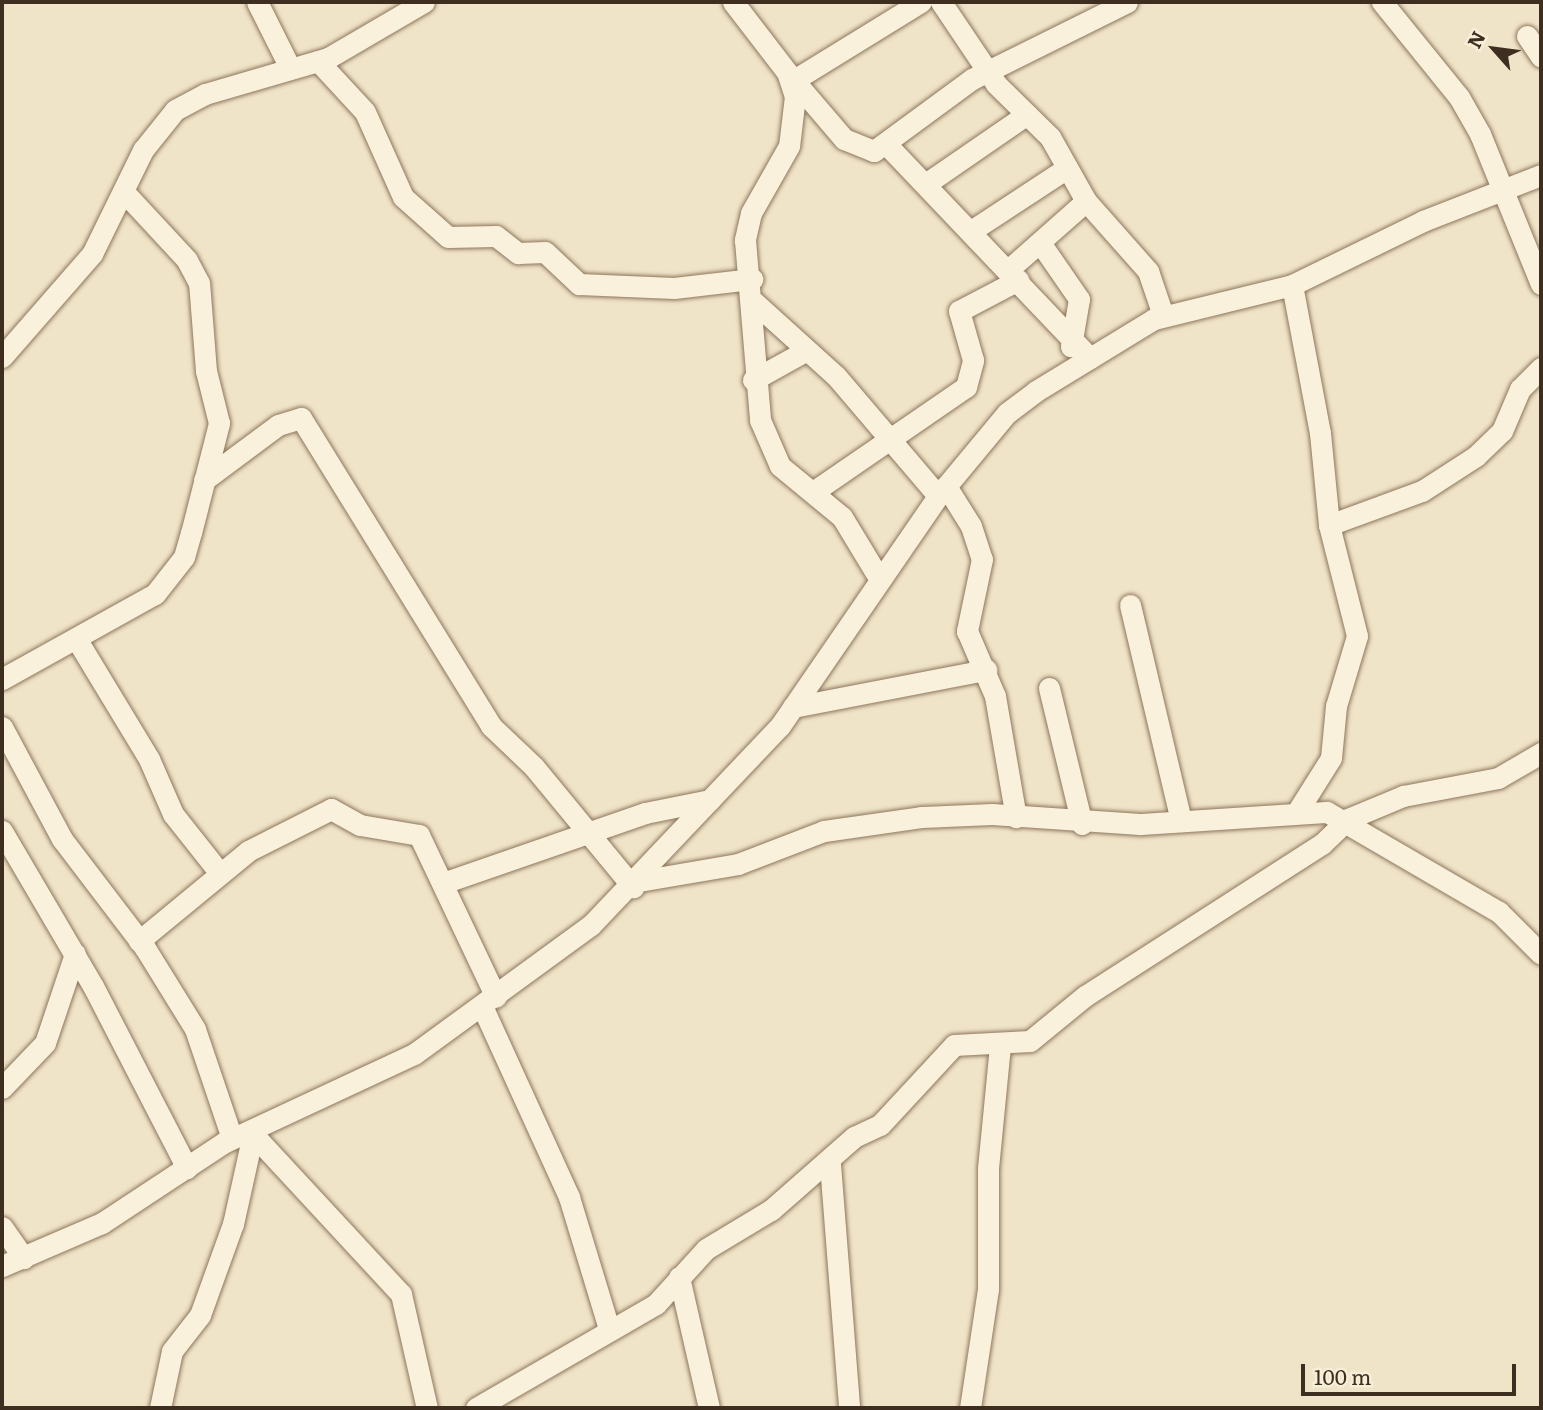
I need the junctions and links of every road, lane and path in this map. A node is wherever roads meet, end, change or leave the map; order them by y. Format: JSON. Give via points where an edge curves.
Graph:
{"nodes":[{"id":1,"x":257,"y":2,"type":"edge"},
{"id":2,"x":421,"y":2,"type":"edge"},
{"id":3,"x":733,"y":2,"type":"edge"},
{"id":4,"x":921,"y":2,"type":"edge"},
{"id":5,"x":941,"y":2,"type":"edge"},
{"id":6,"x":1127,"y":2,"type":"edge"},
{"id":7,"x":1382,"y":2,"type":"edge"},
{"id":8,"x":1527,"y":36,"type":"dead end"},
{"id":9,"x":1541,"y":57,"type":"edge"},
{"id":10,"x":318,"y":61,"type":"junction"},
{"id":11,"x":290,"y":68,"type":"junction"},
{"id":12,"x":988,"y":72,"type":"junction"},
{"id":13,"x":790,"y":76,"type":"junction"},
{"id":14,"x":1027,"y":114,"type":"junction"},
{"id":15,"x":888,"y":146,"type":"junction"},
{"id":16,"x":1067,"y":168,"type":"junction"},
{"id":17,"x":1541,"y":175,"type":"edge"},
{"id":18,"x":927,"y":183,"type":"junction"},
{"id":19,"x":1503,"y":188,"type":"junction"},
{"id":20,"x":124,"y":192,"type":"junction"},
{"id":21,"x":1086,"y":201,"type":"junction"},
{"id":22,"x":989,"y":218,"type":"junction"},
{"id":23,"x":971,"y":231,"type":"junction"},
{"id":24,"x":1041,"y":244,"type":"junction"},
{"id":25,"x":991,"y":251,"type":"junction"},
{"id":26,"x":1013,"y":275,"type":"junction"},
{"id":27,"x":752,"y":279,"type":"junction"},
{"id":28,"x":1541,"y":284,"type":"edge"},
{"id":29,"x":1292,"y":285,"type":"junction"},
{"id":30,"x":754,"y":302,"type":"junction"},
{"id":31,"x":1163,"y":315,"type":"junction"},
{"id":32,"x":1074,"y":339,"type":"junction"},
{"id":33,"x":805,"y":351,"type":"junction"},
{"id":34,"x":2,"y":357,"type":"edge"},
{"id":35,"x":1090,"y":358,"type":"junction"},
{"id":36,"x":1541,"y":368,"type":"edge"},
{"id":37,"x":1058,"y":377,"type":"junction"},
{"id":38,"x":753,"y":380,"type":"junction"},
{"id":39,"x":889,"y":442,"type":"junction"},
{"id":40,"x":204,"y":480,"type":"junction"},
{"id":41,"x":942,"y":491,"type":"junction"},
{"id":42,"x":813,"y":492,"type":"junction"},
{"id":43,"x":1329,"y":525,"type":"junction"},
{"id":44,"x":863,"y":547,"type":"junction"},
{"id":45,"x":897,"y":553,"type":"junction"},
{"id":46,"x":879,"y":578,"type":"junction"},
{"id":47,"x":1130,"y":604,"type":"dead end"},
{"id":48,"x":77,"y":640,"type":"junction"},
{"id":49,"x":986,"y":670,"type":"junction"},
{"id":50,"x":2,"y":679,"type":"edge"},
{"id":51,"x":1049,"y":688,"type":"dead end"},
{"id":52,"x":793,"y":707,"type":"junction"},
{"id":53,"x":2,"y":727,"type":"edge"},
{"id":54,"x":1541,"y":753,"type":"edge"},
{"id":55,"x":709,"y":800,"type":"junction"},
{"id":56,"x":1297,"y":812,"type":"junction"},
{"id":57,"x":1016,"y":817,"type":"junction"},
{"id":58,"x":1348,"y":820,"type":"junction"},
{"id":59,"x":1181,"y":821,"type":"junction"},
{"id":60,"x":1082,"y":824,"type":"junction"},
{"id":61,"x":2,"y":831,"type":"edge"},
{"id":62,"x":585,"y":832,"type":"junction"},
{"id":63,"x":219,"y":872,"type":"junction"},
{"id":64,"x":443,"y":883,"type":"junction"},
{"id":65,"x":636,"y":884,"type":"junction"},
{"id":66,"x":139,"y":941,"type":"junction"},
{"id":67,"x":75,"y":954,"type":"junction"},
{"id":68,"x":1541,"y":954,"type":"edge"},
{"id":69,"x":489,"y":1002,"type":"junction"},
{"id":70,"x":1000,"y":1046,"type":"junction"},
{"id":71,"x":2,"y":1088,"type":"edge"},
{"id":72,"x":245,"y":1135,"type":"junction"},
{"id":73,"x":830,"y":1164,"type":"junction"},
{"id":74,"x":187,"y":1168,"type":"junction"},
{"id":75,"x":2,"y":1227,"type":"edge"},
{"id":76,"x":24,"y":1258,"type":"junction"},
{"id":77,"x":2,"y":1266,"type":"edge"},
{"id":78,"x":679,"y":1278,"type":"junction"},
{"id":79,"x":609,"y":1329,"type":"junction"},
{"id":80,"x":160,"y":1408,"type":"edge"},
{"id":81,"x":427,"y":1408,"type":"edge"},
{"id":82,"x":476,"y":1408,"type":"edge"},
{"id":83,"x":709,"y":1408,"type":"edge"},
{"id":84,"x":849,"y":1408,"type":"edge"},
{"id":85,"x":970,"y":1408,"type":"edge"}],
"edges":[{"from":1,"to":11,"type":"street"},
{"from":2,"to":10,"type":"street"},
{"from":3,"to":13,"type":"street"},
{"from":4,"to":13,"type":"street"},
{"from":5,"to":12,"type":"street"},
{"from":6,"to":12,"type":"street"},
{"from":7,"to":19,"type":"street","via":[[1459,97]]},
{"from":8,"to":9,"type":"street"},
{"from":10,"to":11,"type":"street"},
{"from":10,"to":27,"type":"street","via":[[365,112],[403,197],[448,237],[496,236],[517,253],[544,252],[579,284],[674,289]]},
{"from":11,"to":20,"type":"street","via":[[175,110],[143,150]]},
{"from":12,"to":14,"type":"street"},
{"from":12,"to":15,"type":"street"},
{"from":13,"to":15,"type":"street","via":[[857,149]]},
{"from":13,"to":27,"type":"street","via":[[794,96],[789,146],[751,213],[745,252]]},
{"from":14,"to":16,"type":"street"},
{"from":14,"to":18,"type":"street"},
{"from":15,"to":18,"type":"street"},
{"from":16,"to":21,"type":"street"},
{"from":16,"to":22,"type":"street"},
{"from":17,"to":19,"type":"street"},
{"from":18,"to":23,"type":"street"},
{"from":19,"to":28,"type":"street"},
{"from":19,"to":29,"type":"street"},
{"from":20,"to":34,"type":"street","via":[[92,254]]},
{"from":20,"to":40,"type":"street","via":[[187,260],[199,283],[206,370],[218,407]]},
{"from":21,"to":24,"type":"street"},
{"from":21,"to":31,"type":"street","via":[[1148,271]]},
{"from":22,"to":23,"type":"street"},
{"from":22,"to":25,"type":"street"},
{"from":23,"to":25,"type":"street"},
{"from":24,"to":26,"type":"street"},
{"from":24,"to":32,"type":"street","via":[[1079,299]]},
{"from":25,"to":26,"type":"street"},
{"from":26,"to":32,"type":"street"},
{"from":26,"to":39,"type":"street","via":[[962,308],[958,318],[973,360],[970,381]]},
{"from":27,"to":30,"type":"street"},
{"from":29,"to":31,"type":"street"},
{"from":29,"to":43,"type":"street","via":[[1320,433]]},
{"from":30,"to":33,"type":"street"},
{"from":30,"to":38,"type":"street"},
{"from":31,"to":35,"type":"street"},
{"from":32,"to":35,"type":"street"},
{"from":32,"to":37,"type":"street"},
{"from":33,"to":38,"type":"street"},
{"from":33,"to":39,"type":"street","via":[[867,409]]},
{"from":35,"to":37,"type":"street"},
{"from":36,"to":43,"type":"street","via":[[1520,389],[1502,431],[1476,456],[1422,491]]},
{"from":37,"to":41,"type":"street","via":[[1007,413]]},
{"from":38,"to":42,"type":"street","via":[[774,457]]},
{"from":39,"to":41,"type":"street"},
{"from":39,"to":42,"type":"street"},
{"from":40,"to":48,"type":"street","via":[[184,557],[169,580]]},
{"from":40,"to":62,"type":"street","via":[[278,425],[301,418],[491,726],[534,767]]},
{"from":41,"to":45,"type":"street"},
{"from":41,"to":49,"type":"street","via":[[971,526],[982,559],[967,631]]},
{"from":42,"to":44,"type":"street"},
{"from":43,"to":56,"type":"street","via":[[1356,649],[1336,706],[1331,758]]},
{"from":44,"to":45,"type":"street"},
{"from":44,"to":46,"type":"street"},
{"from":45,"to":46,"type":"street"},
{"from":46,"to":52,"type":"street"},
{"from":47,"to":59,"type":"street"},
{"from":48,"to":50,"type":"street"},
{"from":48,"to":63,"type":"street","via":[[149,759],[173,814]]},
{"from":49,"to":52,"type":"street"},
{"from":49,"to":57,"type":"street"},
{"from":51,"to":60,"type":"street"},
{"from":52,"to":55,"type":"street"},
{"from":53,"to":66,"type":"street","via":[[62,839]]},
{"from":54,"to":58,"type":"street","via":[[1498,778],[1403,796]]},
{"from":55,"to":62,"type":"street"},
{"from":55,"to":65,"type":"street"},
{"from":56,"to":58,"type":"street"},
{"from":56,"to":59,"type":"street"},
{"from":57,"to":60,"type":"street"},
{"from":57,"to":65,"type":"street","via":[[921,817],[824,831],[738,864]]},
{"from":58,"to":68,"type":"street","via":[[1508,918]]},
{"from":58,"to":70,"type":"street","via":[[1322,844],[1085,996],[1030,1041]]},
{"from":59,"to":60,"type":"street"},
{"from":61,"to":67,"type":"street"},
{"from":62,"to":64,"type":"street"},
{"from":62,"to":65,"type":"street"},
{"from":63,"to":64,"type":"street","via":[[287,827],[331,809],[360,825],[414,831]]},
{"from":63,"to":66,"type":"street"},
{"from":64,"to":69,"type":"street"},
{"from":65,"to":69,"type":"street"},
{"from":66,"to":72,"type":"street","via":[[195,1029]]},
{"from":67,"to":71,"type":"street","via":[[55,1025],[21,1074]]},
{"from":67,"to":74,"type":"street"},
{"from":69,"to":72,"type":"street","via":[[372,1077]]},
{"from":69,"to":79,"type":"street","via":[[569,1197]]},
{"from":70,"to":73,"type":"street","via":[[954,1045],[880,1125],[854,1138]]},
{"from":70,"to":85,"type":"street","via":[[988,1168],[988,1289]]},
{"from":72,"to":74,"type":"street"},
{"from":72,"to":80,"type":"street","via":[[233,1224],[200,1315],[172,1351]]},
{"from":72,"to":81,"type":"street","via":[[401,1294]]},
{"from":73,"to":78,"type":"street","via":[[771,1210],[713,1243]]},
{"from":73,"to":84,"type":"street"},
{"from":74,"to":76,"type":"street","via":[[102,1223]]},
{"from":75,"to":76,"type":"street"},
{"from":76,"to":77,"type":"street"},
{"from":78,"to":79,"type":"street","via":[[656,1304]]},
{"from":78,"to":83,"type":"street"},
{"from":79,"to":82,"type":"street"}]}
